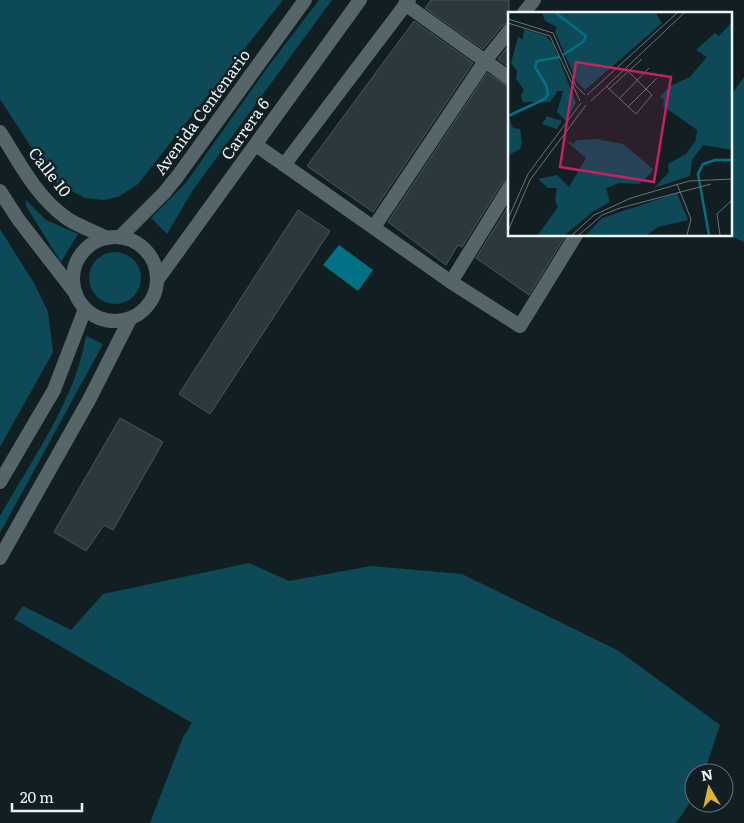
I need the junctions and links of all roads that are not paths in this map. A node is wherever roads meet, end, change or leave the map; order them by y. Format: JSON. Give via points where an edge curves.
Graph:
{"nodes":[{"id":1,"x":305,"y":0,"type":"edge"},
{"id":2,"x":360,"y":0,"type":"edge"},
{"id":3,"x":534,"y":0,"type":"edge"},
{"id":4,"x":407,"y":2,"type":"edge"},
{"id":5,"x":525,"y":12,"type":"edge"},
{"id":6,"x":508,"y":32,"type":"edge"},
{"id":7,"x":484,"y":61,"type":"junction"},
{"id":8,"x":508,"y":77,"type":"edge"},
{"id":9,"x":0,"y":132,"type":"edge"},
{"id":10,"x":256,"y":145,"type":"junction"},
{"id":11,"x":284,"y":165,"type":"junction"},
{"id":12,"x":508,"y":190,"type":"edge"},
{"id":13,"x":0,"y":191,"type":"edge"},
{"id":14,"x":374,"y":227,"type":"junction"},
{"id":15,"x":575,"y":236,"type":"edge"},
{"id":16,"x":114,"y":238,"type":"junction"},
{"id":17,"x":158,"y":279,"type":"junction"},
{"id":18,"x":451,"y":282,"type":"junction"},
{"id":19,"x":76,"y":294,"type":"junction"},
{"id":20,"x":85,"y":309,"type":"junction"},
{"id":21,"x":130,"y":319,"type":"junction"},
{"id":22,"x":0,"y":482,"type":"edge"},
{"id":23,"x":0,"y":558,"type":"edge"}],
"edges":[{"from":1,"to":16,"type":"street","name":"Avenida Centenario","via":[[177,177]]},
{"from":2,"to":10,"type":"street","name":"Carrera 6"},
{"from":3,"to":5,"type":"street"},
{"from":4,"to":7,"type":"street"},
{"from":4,"to":11,"type":"street"},
{"from":6,"to":7,"type":"street"},
{"from":7,"to":8,"type":"street"},
{"from":7,"to":14,"type":"street"},
{"from":9,"to":16,"type":"street","name":"Calle 10","via":[[49,204],[67,219]]},
{"from":10,"to":11,"type":"street"},
{"from":10,"to":17,"type":"street","name":"Carrera 6"},
{"from":11,"to":14,"type":"street"},
{"from":12,"to":18,"type":"street"},
{"from":13,"to":19,"type":"street"},
{"from":14,"to":18,"type":"street"},
{"from":15,"to":18,"type":"street","via":[[520,326]]},
{"from":16,"to":17,"type":"street","via":[[132,240],[142,247],[154,261]]},
{"from":16,"to":19,"type":"street","via":[[86,249],[78,259],[74,276]]},
{"from":17,"to":21,"type":"street","via":[[150,303],[142,313]]},
{"from":19,"to":20,"type":"street"},
{"from":20,"to":21,"type":"street","via":[[106,321]]},
{"from":20,"to":22,"type":"street","via":[[54,390]]},
{"from":21,"to":23,"type":"street","via":[[90,400]]}]}
